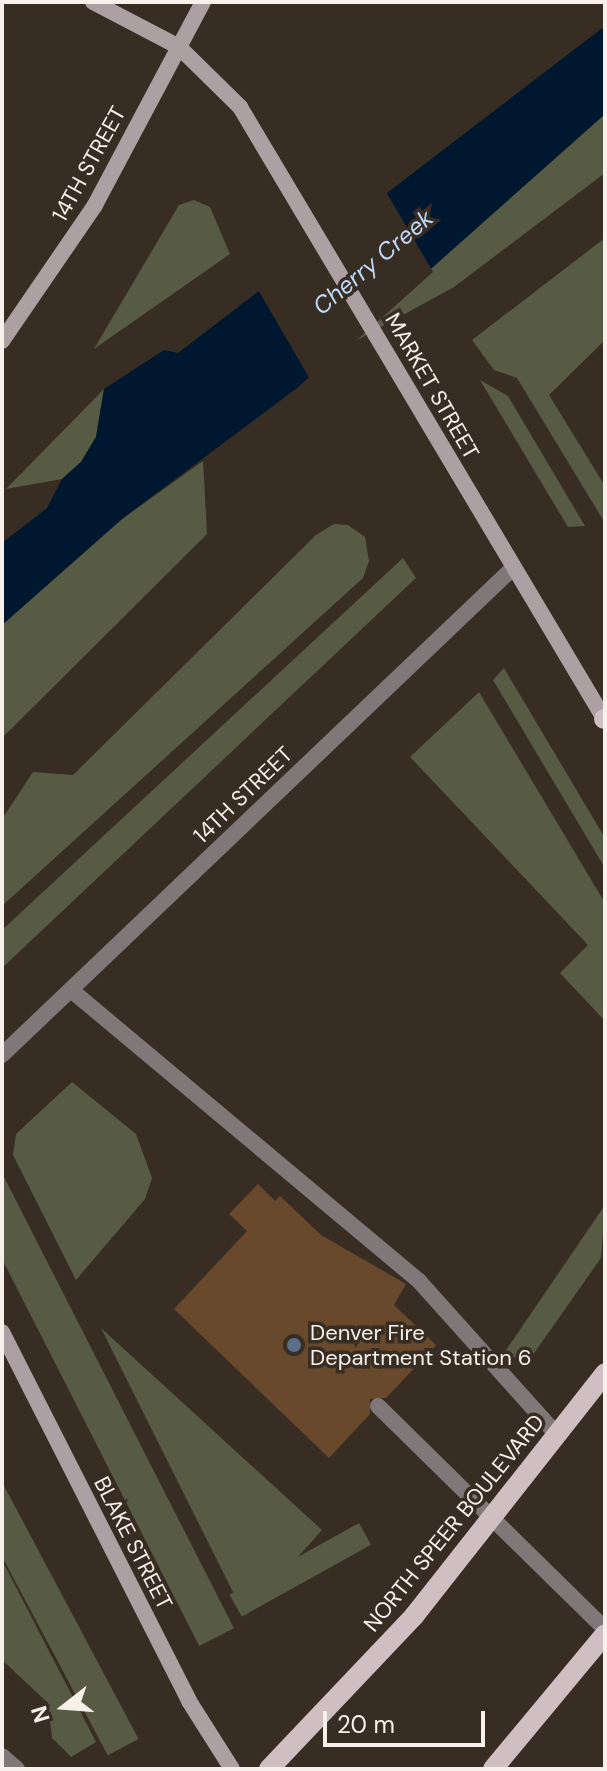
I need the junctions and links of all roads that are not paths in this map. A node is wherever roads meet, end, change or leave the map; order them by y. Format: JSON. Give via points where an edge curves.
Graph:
{"nodes":[{"id":1,"x":93,"y":2,"type":"edge"},
{"id":2,"x":203,"y":2,"type":"edge"},
{"id":3,"x":179,"y":47,"type":"junction"},
{"id":4,"x":2,"y":341,"type":"edge"},
{"id":5,"x":514,"y":567,"type":"junction"},
{"id":6,"x":605,"y":719,"type":"edge"},
{"id":7,"x":71,"y":990,"type":"junction"},
{"id":8,"x":2,"y":1055,"type":"edge"},
{"id":9,"x":2,"y":1332,"type":"edge"},
{"id":10,"x":605,"y":1373,"type":"edge"},
{"id":11,"x":378,"y":1406,"type":"dead end"},
{"id":12,"x":557,"y":1435,"type":"junction"},
{"id":13,"x":492,"y":1517,"type":"junction"},
{"id":14,"x":605,"y":1632,"type":"edge"},
{"id":15,"x":2,"y":1756,"type":"edge"},
{"id":16,"x":17,"y":1769,"type":"edge"},
{"id":17,"x":232,"y":1769,"type":"edge"},
{"id":18,"x":269,"y":1769,"type":"edge"},
{"id":19,"x":493,"y":1769,"type":"edge"}],
"edges":[{"from":1,"to":3,"type":"main road","name":"MARKET STREET"},
{"from":2,"to":3,"type":"main road","name":"14TH STREET"},
{"from":3,"to":4,"type":"main road","name":"14TH STREET","via":[[95,205]]},
{"from":3,"to":5,"type":"main road","name":"MARKET STREET","via":[[234,100],[290,185]]},
{"from":5,"to":6,"type":"main road","name":"MARKET STREET"},
{"from":5,"to":7,"type":"street","name":"14TH STREET"},
{"from":7,"to":8,"type":"street","name":"14TH STREET"},
{"from":7,"to":12,"type":"street","via":[[419,1281]]},
{"from":9,"to":17,"type":"main road","name":"BLAKE STREET","via":[[189,1701]]},
{"from":10,"to":12,"type":"main road","name":"NORTH SPEER BOULEVARD"},
{"from":11,"to":13,"type":"street"},
{"from":12,"to":13,"type":"main road","name":"NORTH SPEER BOULEVARD"},
{"from":13,"to":14,"type":"street"},
{"from":13,"to":18,"type":"main road","name":"NORTH SPEER BOULEVARD","via":[[414,1616]]},
{"from":14,"to":19,"type":"main road"},
{"from":15,"to":16,"type":"street"}]}
